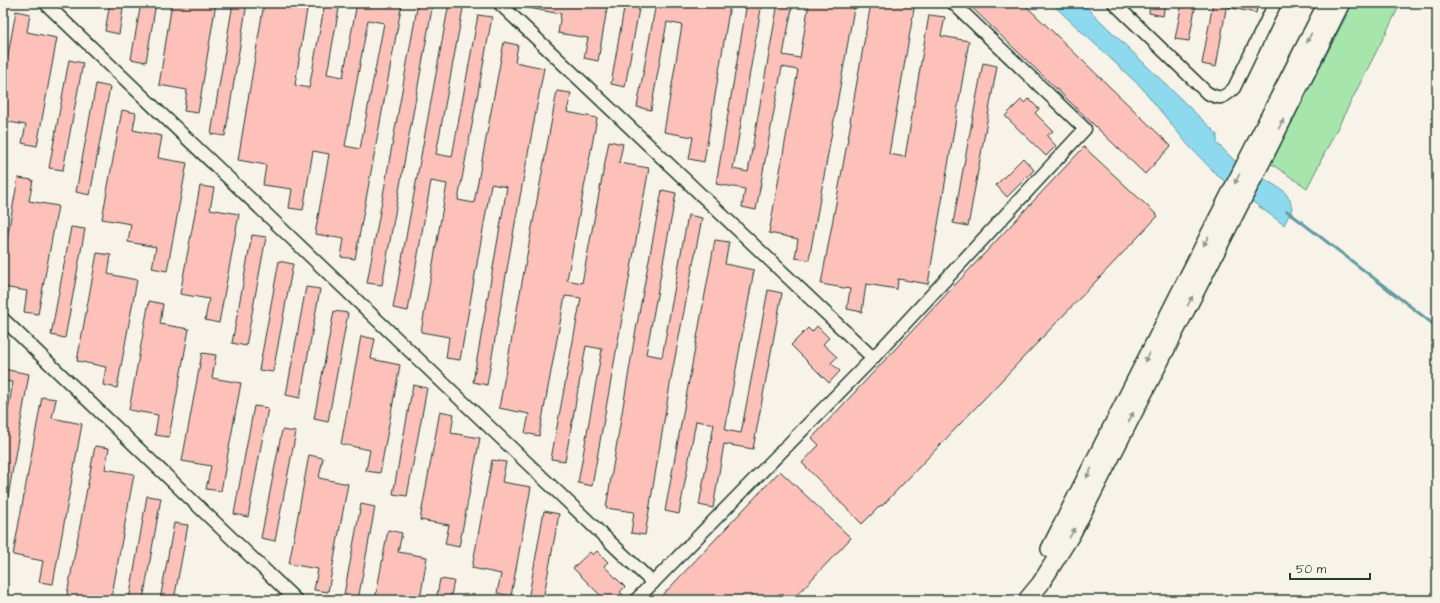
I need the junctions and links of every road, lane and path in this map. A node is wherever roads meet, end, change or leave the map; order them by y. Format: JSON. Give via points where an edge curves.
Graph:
{"nodes":[{"id":1,"x":45,"y":3,"type":"edge"},
{"id":2,"x":499,"y":3,"type":"edge"},
{"id":3,"x":953,"y":3,"type":"edge"},
{"id":4,"x":1114,"y":3,"type":"edge"},
{"id":5,"x":1275,"y":3,"type":"edge"},
{"id":6,"x":1327,"y":3,"type":"edge"},
{"id":7,"x":1341,"y":3,"type":"edge"},
{"id":8,"x":1257,"y":156,"type":"junction"},
{"id":9,"x":1230,"y":209,"type":"junction"},
{"id":10,"x":3,"y":319,"type":"edge"},
{"id":11,"x":873,"y":358,"type":"junction"},
{"id":12,"x":653,"y":583,"type":"junction"},
{"id":13,"x":296,"y":600,"type":"edge"},
{"id":14,"x":636,"y":600,"type":"edge"},
{"id":15,"x":1015,"y":600,"type":"edge"},
{"id":16,"x":1027,"y":600,"type":"edge"}],
"edges":[{"from":1,"to":12,"type":"lane"},
{"from":2,"to":11,"type":"lane"},
{"from":3,"to":11,"type":"lane","via":[[1085,129]]},
{"from":4,"to":5,"type":"lane","via":[[1206,92],[1220,98],[1234,88]]},
{"from":6,"to":8,"type":"highway","one_way":true},
{"from":8,"to":7,"type":"highway","one_way":true},
{"from":8,"to":9,"type":"highway"},
{"from":9,"to":15,"type":"highway","one_way":true,"via":[[1052,546]]},
{"from":16,"to":9,"type":"highway","one_way":true,"via":[[1041,583],[1072,533]]},
{"from":10,"to":13,"type":"lane"},
{"from":11,"to":12,"type":"lane"},
{"from":12,"to":14,"type":"lane"}]}
